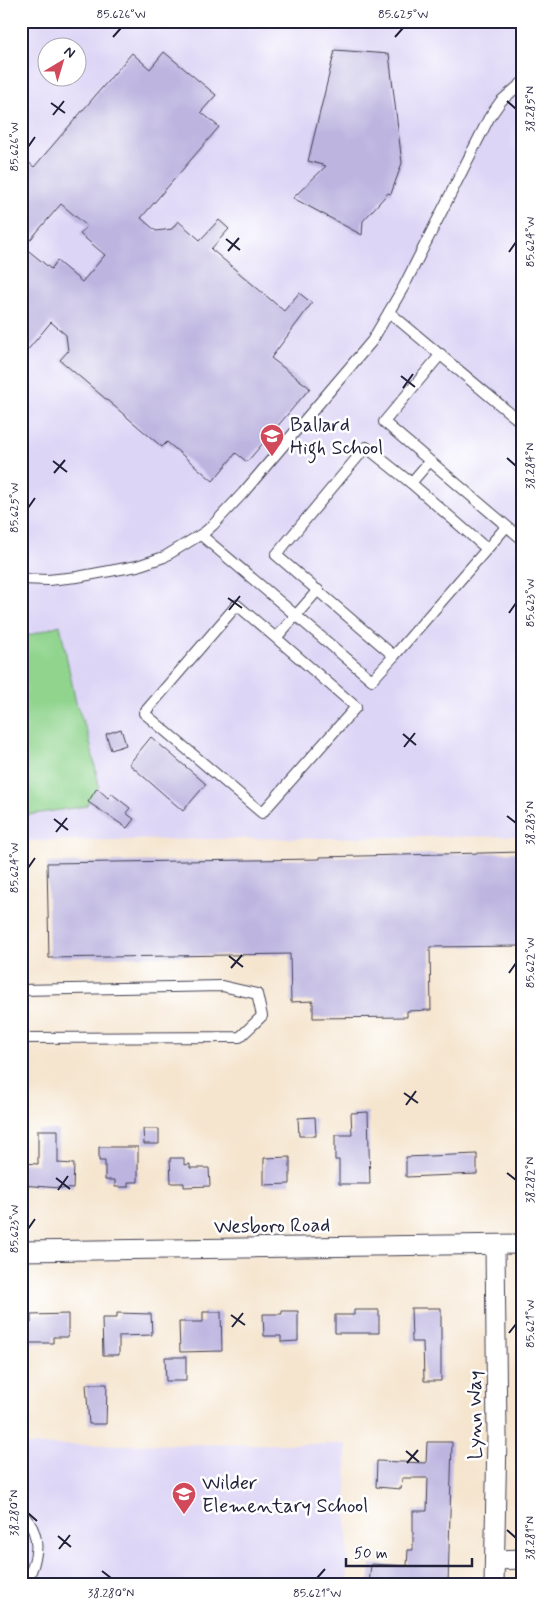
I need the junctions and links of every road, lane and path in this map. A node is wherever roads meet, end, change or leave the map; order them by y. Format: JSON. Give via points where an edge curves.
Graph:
{"nodes":[{"id":1,"x":523,"y":82,"type":"edge"},
{"id":2,"x":389,"y":312,"type":"junction"},
{"id":3,"x":441,"y":354,"type":"junction"},
{"id":4,"x":523,"y":424,"type":"edge"},
{"id":5,"x":429,"y":462,"type":"junction"},
{"id":6,"x":411,"y":483,"type":"junction"},
{"id":7,"x":506,"y":526,"type":"junction"},
{"id":8,"x":201,"y":535,"type":"junction"},
{"id":9,"x":523,"y":540,"type":"edge"},
{"id":10,"x":487,"y":549,"type":"junction"},
{"id":11,"x":21,"y":579,"type":"edge"},
{"id":12,"x":318,"y":590,"type":"junction"},
{"id":13,"x":296,"y":616,"type":"junction"},
{"id":14,"x":276,"y":638,"type":"junction"},
{"id":15,"x":394,"y":656,"type":"junction"},
{"id":16,"x":21,"y":990,"type":"edge"},
{"id":17,"x":21,"y":1038,"type":"edge"},
{"id":18,"x":523,"y":1244,"type":"edge"},
{"id":19,"x":495,"y":1245,"type":"junction"},
{"id":20,"x":21,"y":1251,"type":"edge"},
{"id":21,"x":21,"y":1513,"type":"edge"},
{"id":22,"x":523,"y":1559,"type":"edge"},
{"id":23,"x":496,"y":1560,"type":"junction"},
{"id":24,"x":25,"y":1585,"type":"edge"},
{"id":25,"x":494,"y":1585,"type":"edge"}],
"edges":[{"from":1,"to":2,"type":"lane","via":[[500,100],[489,118]]},
{"from":2,"to":3,"type":"lane"},
{"from":2,"to":8,"type":"lane","via":[[372,341],[243,493]]},
{"from":3,"to":4,"type":"lane"},
{"from":3,"to":5,"type":"lane","via":[[384,422]]},
{"from":5,"to":6,"type":"lane"},
{"from":5,"to":7,"type":"lane"},
{"from":6,"to":10,"type":"lane"},
{"from":6,"to":12,"type":"lane","via":[[366,447],[276,555]]},
{"from":7,"to":9,"type":"lane"},
{"from":7,"to":10,"type":"lane"},
{"from":8,"to":11,"type":"lane","via":[[164,557],[137,566],[77,577]]},
{"from":8,"to":13,"type":"lane"},
{"from":10,"to":15,"type":"lane"},
{"from":12,"to":13,"type":"lane"},
{"from":12,"to":15,"type":"lane"},
{"from":13,"to":14,"type":"lane"},
{"from":13,"to":15,"type":"lane","via":[[372,680]]},
{"from":14,"to":14,"type":"lane","via":[[356,706],[262,813],[144,713],[237,605]]},
{"from":16,"to":17,"type":"lane","via":[[222,986],[257,994],[262,1016],[240,1037]]},
{"from":18,"to":19,"type":"street","name":"Wesboro Road"},
{"from":19,"to":20,"type":"street","name":"Wesboro Road"},
{"from":19,"to":23,"type":"street","name":"Lynn Way"},
{"from":21,"to":24,"type":"lane","via":[[33,1527],[38,1543],[36,1558]]},
{"from":22,"to":23,"type":"street"},
{"from":23,"to":25,"type":"street","name":"Lynn Way"}]}
